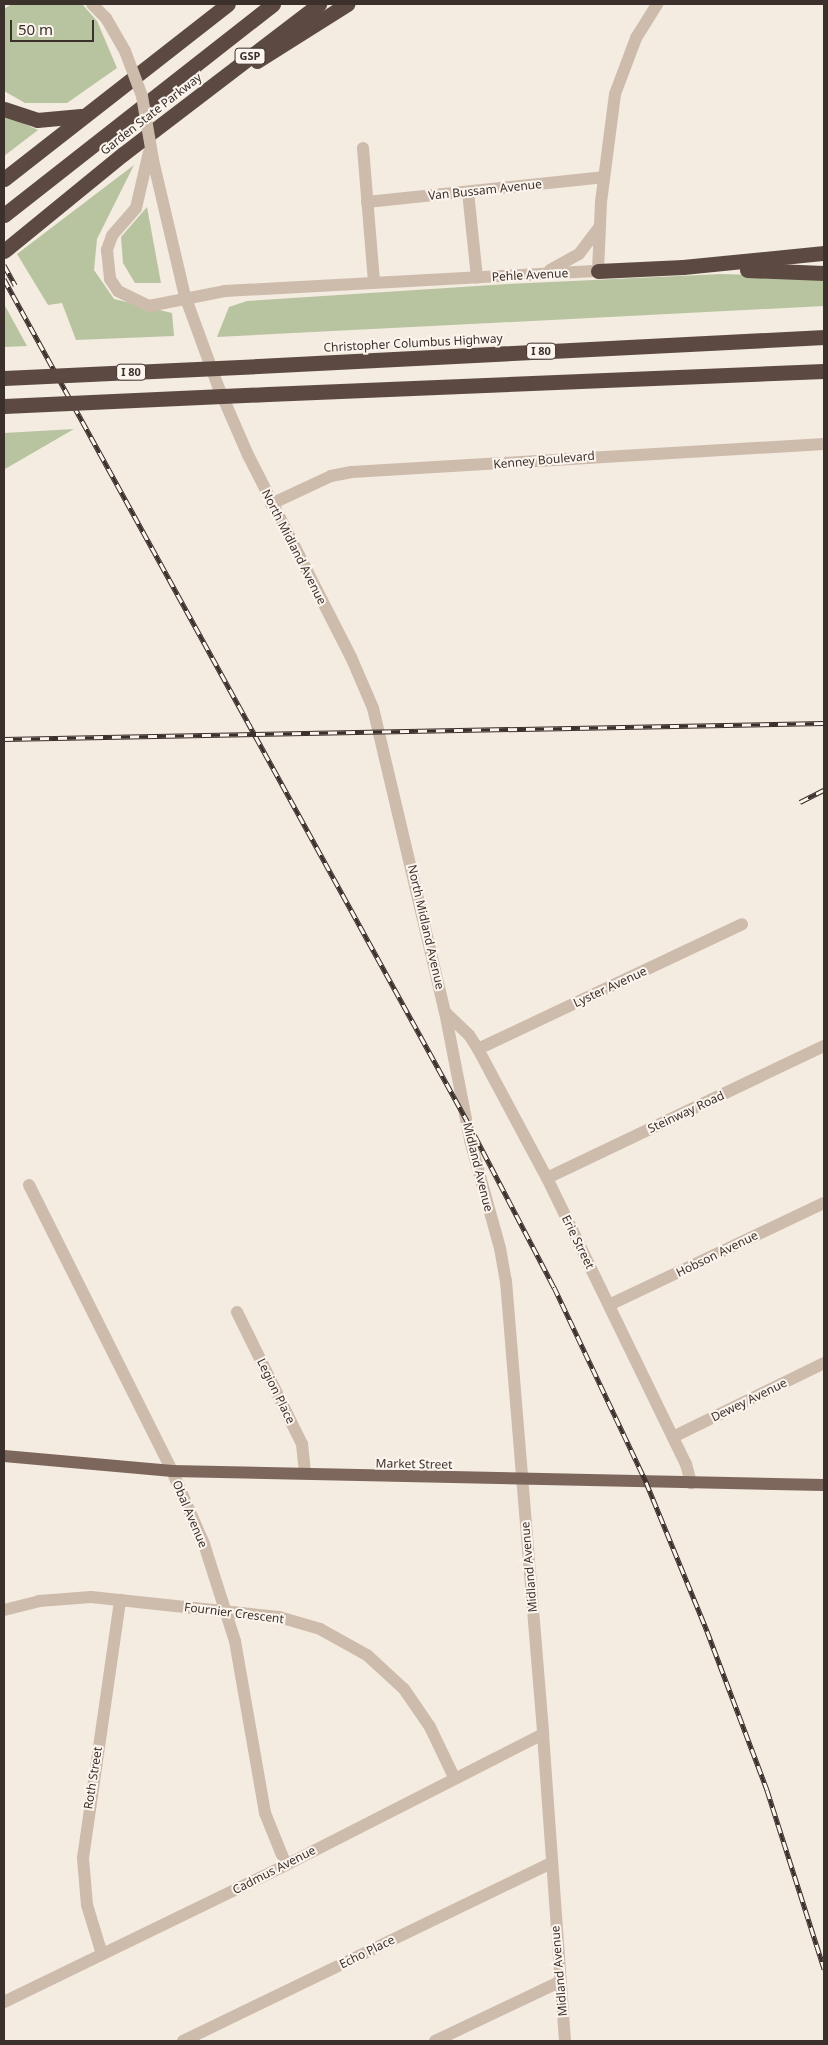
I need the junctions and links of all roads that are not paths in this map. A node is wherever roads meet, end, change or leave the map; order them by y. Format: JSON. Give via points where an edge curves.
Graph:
{"nodes":[{"id":1,"x":92,"y":4,"type":"edge"},
{"id":2,"x":102,"y":4,"type":"edge"},
{"id":3,"x":228,"y":4,"type":"edge"},
{"id":4,"x":264,"y":4,"type":"edge"},
{"id":5,"x":273,"y":4,"type":"edge"},
{"id":6,"x":319,"y":4,"type":"edge"},
{"id":7,"x":348,"y":4,"type":"edge"},
{"id":8,"x":657,"y":4,"type":"edge"},
{"id":9,"x":251,"y":20,"type":"junction"},
{"id":10,"x":124,"y":51,"type":"junction"},
{"id":11,"x":7,"y":109,"type":"edge"},
{"id":12,"x":182,"y":109,"type":"junction"},
{"id":13,"x":82,"y":116,"type":"junction"},
{"id":14,"x":151,"y":142,"type":"junction"},
{"id":15,"x":363,"y":148,"type":"dead end"},
{"id":16,"x":603,"y":177,"type":"junction"},
{"id":17,"x":4,"y":179,"type":"edge"},
{"id":18,"x":468,"y":192,"type":"junction"},
{"id":19,"x":367,"y":202,"type":"junction"},
{"id":20,"x":4,"y":215,"type":"edge"},
{"id":21,"x":599,"y":227,"type":"junction"},
{"id":22,"x":4,"y":251,"type":"edge"},
{"id":23,"x":824,"y":253,"type":"edge"},
{"id":24,"x":824,"y":262,"type":"edge"},
{"id":25,"x":683,"y":267,"type":"junction"},
{"id":26,"x":765,"y":270,"type":"junction"},
{"id":27,"x":598,"y":271,"type":"junction"},
{"id":28,"x":540,"y":274,"type":"junction"},
{"id":29,"x":824,"y":274,"type":"edge"},
{"id":30,"x":477,"y":278,"type":"junction"},
{"id":31,"x":374,"y":283,"type":"junction"},
{"id":32,"x":185,"y":296,"type":"junction"},
{"id":33,"x":824,"y":336,"type":"edge"},
{"id":34,"x":821,"y":371,"type":"edge"},
{"id":35,"x":4,"y":378,"type":"edge"},
{"id":36,"x":4,"y":406,"type":"edge"},
{"id":37,"x":824,"y":444,"type":"edge"},
{"id":38,"x":271,"y":504,"type":"junction"},
{"id":39,"x":742,"y":924,"type":"dead end"},
{"id":40,"x":446,"y":1012,"type":"junction"},
{"id":41,"x":824,"y":1046,"type":"edge"},
{"id":42,"x":478,"y":1050,"type":"junction"},
{"id":43,"x":463,"y":1098,"type":"joint"},
{"id":44,"x":547,"y":1178,"type":"junction"},
{"id":45,"x":29,"y":1185,"type":"dead end"},
{"id":46,"x":824,"y":1203,"type":"edge"},
{"id":47,"x":609,"y":1305,"type":"junction"},
{"id":48,"x":237,"y":1312,"type":"dead end"},
{"id":49,"x":824,"y":1364,"type":"edge"},
{"id":50,"x":673,"y":1438,"type":"junction"},
{"id":51,"x":4,"y":1456,"type":"edge"},
{"id":52,"x":172,"y":1470,"type":"junction"},
{"id":53,"x":305,"y":1474,"type":"junction"},
{"id":54,"x":521,"y":1479,"type":"junction"},
{"id":55,"x":691,"y":1483,"type":"junction"},
{"id":56,"x":824,"y":1485,"type":"edge"},
{"id":57,"x":120,"y":1600,"type":"junction"},
{"id":58,"x":4,"y":1610,"type":"edge"},
{"id":59,"x":227,"y":1612,"type":"junction"},
{"id":60,"x":543,"y":1734,"type":"junction"},
{"id":61,"x":454,"y":1777,"type":"junction"},
{"id":62,"x":551,"y":1863,"type":"junction"},
{"id":63,"x":286,"y":1865,"type":"junction"},
{"id":64,"x":102,"y":1954,"type":"junction"},
{"id":65,"x":559,"y":1982,"type":"junction"},
{"id":66,"x":4,"y":2002,"type":"edge"},
{"id":67,"x":182,"y":2041,"type":"edge"},
{"id":68,"x":435,"y":2041,"type":"edge"},
{"id":69,"x":564,"y":2041,"type":"edge"}],
"edges":[{"from":1,"to":10,"type":"street","via":[[106,18]]},
{"from":2,"to":10,"type":"street","name":"North Midland Avenue","via":[[115,23]]},
{"from":3,"to":13,"type":"highway"},
{"from":4,"to":9,"type":"highway"},
{"from":5,"to":9,"type":"highway","name":"Garden State Parkway","number":"GSP"},
{"from":6,"to":12,"type":"highway","name":"Garden State Parkway","number":"GSP"},
{"from":7,"to":12,"type":"highway"},
{"from":8,"to":16,"type":"street","via":[[636,38],[615,94]]},
{"from":9,"to":20,"type":"highway","name":"Garden State Parkway","number":"GSP"},
{"from":10,"to":14,"type":"street","name":"North Midland Avenue","bridge":true,"via":[[142,96]]},
{"from":11,"to":13,"type":"highway","via":[[37,120]]},
{"from":12,"to":22,"type":"highway","name":"Garden State Parkway","number":"GSP"},
{"from":13,"to":17,"type":"highway"},
{"from":14,"to":32,"type":"street","name":"North Midland Avenue","bridge":true,"via":[[155,178]]},
{"from":14,"to":32,"type":"street","name":"Pehle Avenue","bridge":true,"via":[[136,208],[112,236],[107,250],[110,279],[118,292],[149,306]]},
{"from":15,"to":19,"type":"street"},
{"from":16,"to":18,"type":"street","name":"Van Bussam Avenue"},
{"from":16,"to":21,"type":"street"},
{"from":18,"to":19,"type":"street","name":"Van Bussam Avenue"},
{"from":18,"to":30,"type":"street"},
{"from":19,"to":31,"type":"street"},
{"from":21,"to":27,"type":"street"},
{"from":21,"to":28,"type":"street","via":[[580,254]]},
{"from":23,"to":25,"type":"highway"},
{"from":24,"to":26,"type":"highway"},
{"from":25,"to":26,"type":"highway"},
{"from":25,"to":27,"type":"highway"},
{"from":26,"to":29,"type":"highway"},
{"from":27,"to":28,"type":"street","name":"Pehle Avenue"},
{"from":28,"to":30,"type":"street","name":"Pehle Avenue"},
{"from":30,"to":31,"type":"street","name":"Pehle Avenue"},
{"from":31,"to":32,"type":"street","name":"Pehle Avenue"},
{"from":32,"to":38,"type":"street","name":"North Midland Avenue","via":[[218,386]]},
{"from":33,"to":35,"type":"highway","name":"Christopher Columbus Highway","number":"I 80","bridge":true},
{"from":34,"to":36,"type":"highway","bridge":true},
{"from":37,"to":38,"type":"street","name":"Kenney Boulevard","via":[[352,472],[331,476]]},
{"from":38,"to":40,"type":"street","name":"North Midland Avenue","via":[[351,657],[373,708]]},
{"from":39,"to":42,"type":"street","name":"Lyster Avenue"},
{"from":40,"to":42,"type":"street","name":"Erie Street","via":[[469,1035]]},
{"from":40,"to":43,"type":"street","name":"North Midland Avenue"},
{"from":41,"to":44,"type":"street","name":"Steinway Road"},
{"from":42,"to":44,"type":"street","name":"Erie Street"},
{"from":43,"to":54,"type":"street","name":"Midland Avenue","via":[[470,1140],[506,1281]]},
{"from":44,"to":47,"type":"street","name":"Erie Street"},
{"from":45,"to":52,"type":"street","name":"Obal Avenue"},
{"from":46,"to":47,"type":"street","name":"Hobson Avenue"},
{"from":47,"to":50,"type":"street","name":"Erie Street"},
{"from":48,"to":53,"type":"street","name":"Legion Place","via":[[302,1444]]},
{"from":49,"to":50,"type":"street","name":"Dewey Avenue"},
{"from":50,"to":55,"type":"street","name":"Erie Street"},
{"from":51,"to":52,"type":"main road","name":"Market Street"},
{"from":52,"to":53,"type":"main road","name":"Market Street"},
{"from":52,"to":59,"type":"street","name":"Obal Avenue","via":[[204,1544]]},
{"from":53,"to":54,"type":"main road","name":"Market Street"},
{"from":54,"to":55,"type":"main road","name":"Market Street"},
{"from":54,"to":60,"type":"street","name":"Midland Avenue"},
{"from":55,"to":56,"type":"main road","name":"Market Street"},
{"from":57,"to":58,"type":"street","name":"Fournier Crescent","via":[[69,1598]]},
{"from":57,"to":59,"type":"street","name":"Fournier Crescent"},
{"from":57,"to":64,"type":"street","name":"Roth Street","via":[[83,1858],[87,1905]]},
{"from":59,"to":61,"type":"street","name":"Fournier Crescent","via":[[298,1622],[344,1641],[367,1656],[388,1673],[418,1708]]},
{"from":59,"to":63,"type":"street","name":"Obal Avenue","via":[[265,1813]]},
{"from":60,"to":61,"type":"street","name":"Cadmus Avenue"},
{"from":60,"to":62,"type":"street","name":"Midland Avenue"},
{"from":61,"to":63,"type":"street","name":"Cadmus Avenue"},
{"from":62,"to":65,"type":"street","name":"Midland Avenue"},
{"from":62,"to":67,"type":"street","name":"Echo Place"},
{"from":63,"to":64,"type":"street","name":"Cadmus Avenue"},
{"from":64,"to":66,"type":"street","name":"Cadmus Avenue"},
{"from":65,"to":68,"type":"street"},
{"from":65,"to":69,"type":"street","name":"Midland Avenue"}]}
